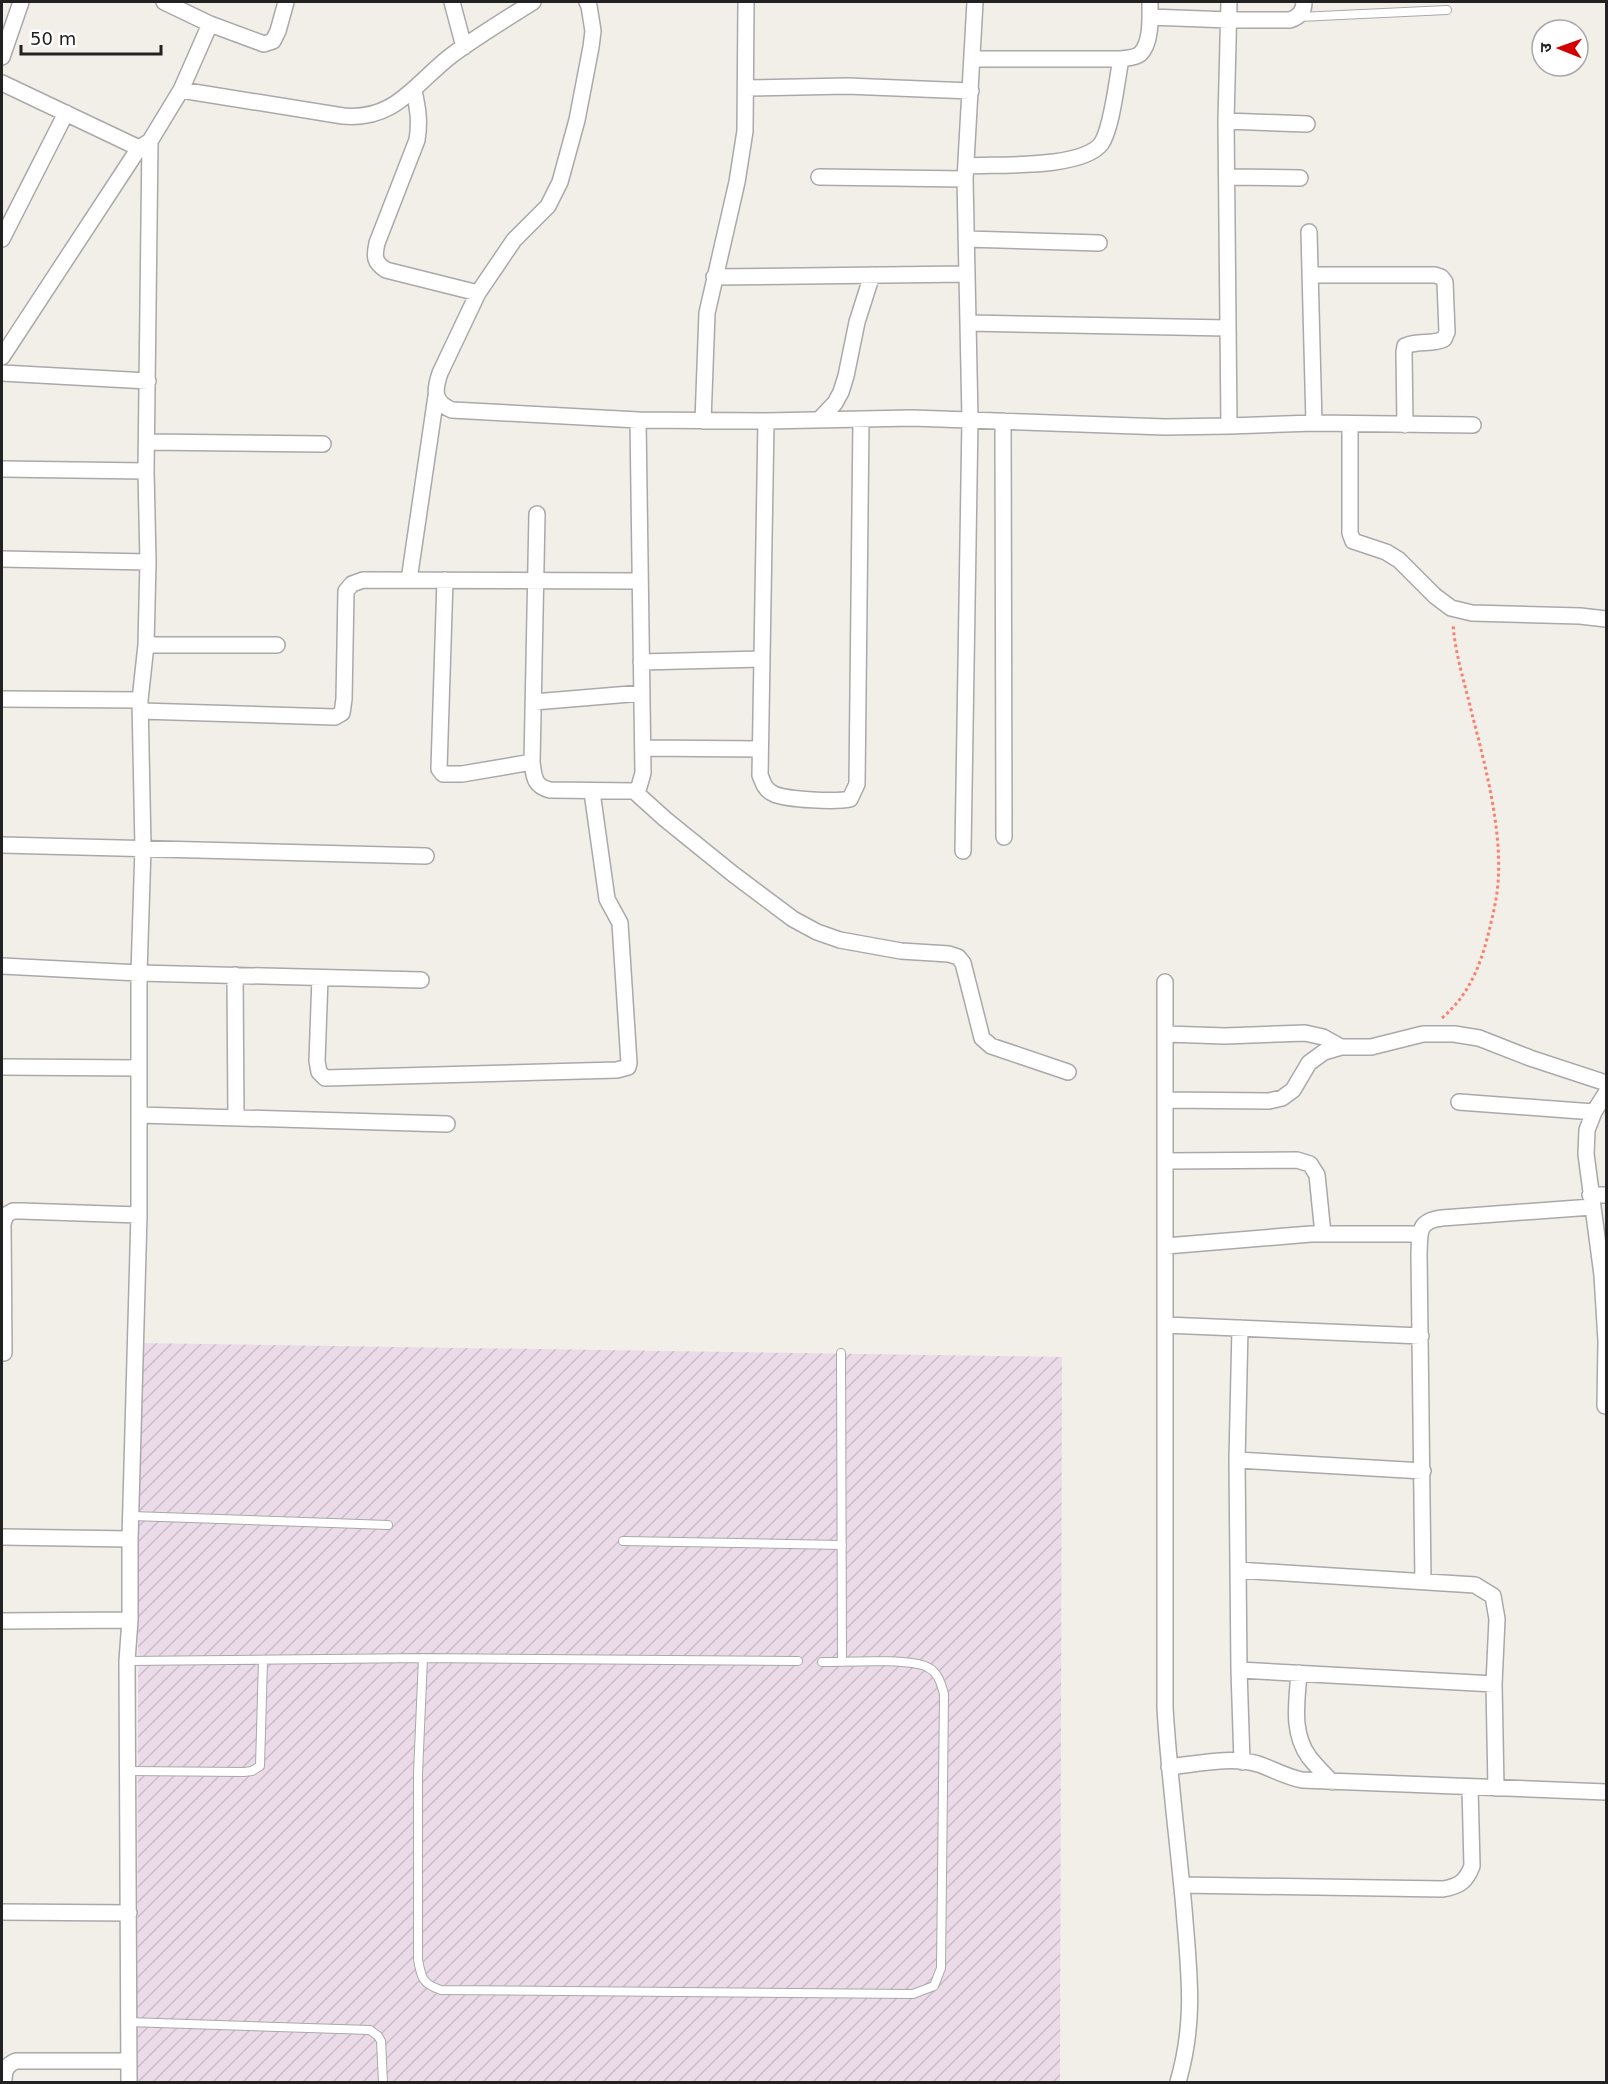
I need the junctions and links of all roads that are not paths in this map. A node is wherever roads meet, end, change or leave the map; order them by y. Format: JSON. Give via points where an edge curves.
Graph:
{"nodes":[{"id":1,"x":21,"y":2,"type":"edge"},
{"id":2,"x":164,"y":2,"type":"edge"},
{"id":3,"x":286,"y":2,"type":"edge"},
{"id":4,"x":452,"y":2,"type":"edge"},
{"id":5,"x":533,"y":2,"type":"edge"},
{"id":6,"x":586,"y":2,"type":"edge"},
{"id":7,"x":746,"y":2,"type":"edge"},
{"id":8,"x":975,"y":2,"type":"edge"},
{"id":9,"x":1229,"y":2,"type":"edge"},
{"id":10,"x":1304,"y":2,"type":"edge"},
{"id":11,"x":1150,"y":9,"type":"edge"},
{"id":12,"x":1447,"y":10,"type":"dead end"},
{"id":13,"x":1299,"y":17,"type":"junction"},
{"id":14,"x":1229,"y":20,"type":"junction"},
{"id":15,"x":210,"y":24,"type":"junction"},
{"id":16,"x":464,"y":46,"type":"junction"},
{"id":17,"x":2,"y":57,"type":"edge"},
{"id":18,"x":1121,"y":58,"type":"junction"},
{"id":19,"x":973,"y":59,"type":"junction"},
{"id":20,"x":2,"y":82,"type":"edge"},
{"id":21,"x":746,"y":88,"type":"junction"},
{"id":22,"x":181,"y":90,"type":"junction"},
{"id":23,"x":414,"y":91,"type":"junction"},
{"id":24,"x":971,"y":91,"type":"junction"},
{"id":25,"x":66,"y":113,"type":"junction"},
{"id":26,"x":1226,"y":121,"type":"junction"},
{"id":27,"x":1307,"y":124,"type":"dead end"},
{"id":28,"x":145,"y":144,"type":"junction"},
{"id":29,"x":966,"y":172,"type":"junction"},
{"id":30,"x":819,"y":177,"type":"dead end"},
{"id":31,"x":1227,"y":177,"type":"junction"},
{"id":32,"x":1300,"y":178,"type":"dead end"},
{"id":33,"x":1309,"y":232,"type":"dead end"},
{"id":34,"x":966,"y":238,"type":"junction"},
{"id":35,"x":2,"y":239,"type":"edge"},
{"id":36,"x":1099,"y":243,"type":"dead end"},
{"id":37,"x":967,"y":274,"type":"junction"},
{"id":38,"x":872,"y":275,"type":"junction"},
{"id":39,"x":1310,"y":275,"type":"junction"},
{"id":40,"x":714,"y":277,"type":"junction"},
{"id":41,"x":478,"y":292,"type":"junction"},
{"id":42,"x":968,"y":323,"type":"junction"},
{"id":43,"x":1227,"y":328,"type":"junction"},
{"id":44,"x":2,"y":357,"type":"edge"},
{"id":45,"x":2,"y":373,"type":"edge"},
{"id":46,"x":148,"y":381,"type":"junction"},
{"id":47,"x":436,"y":396,"type":"junction"},
{"id":48,"x":970,"y":419,"type":"junction"},
{"id":49,"x":638,"y":420,"type":"junction"},
{"id":50,"x":819,"y":420,"type":"junction"},
{"id":51,"x":861,"y":420,"type":"junction"},
{"id":52,"x":703,"y":421,"type":"junction"},
{"id":53,"x":1004,"y":421,"type":"junction"},
{"id":54,"x":766,"y":422,"type":"junction"},
{"id":55,"x":1314,"y":423,"type":"junction"},
{"id":56,"x":1350,"y":424,"type":"junction"},
{"id":57,"x":1405,"y":425,"type":"junction"},
{"id":58,"x":1473,"y":425,"type":"dead end"},
{"id":59,"x":1229,"y":426,"type":"junction"},
{"id":60,"x":148,"y":441,"type":"junction"},
{"id":61,"x":324,"y":444,"type":"dead end"},
{"id":62,"x":2,"y":469,"type":"edge"},
{"id":63,"x":146,"y":471,"type":"junction"},
{"id":64,"x":537,"y":514,"type":"dead end"},
{"id":65,"x":2,"y":559,"type":"edge"},
{"id":66,"x":148,"y":561,"type":"junction"},
{"id":67,"x":409,"y":580,"type":"junction"},
{"id":68,"x":446,"y":580,"type":"junction"},
{"id":69,"x":537,"y":581,"type":"junction"},
{"id":70,"x":640,"y":581,"type":"junction"},
{"id":71,"x":1606,"y":619,"type":"edge"},
{"id":72,"x":146,"y":645,"type":"junction"},
{"id":73,"x":278,"y":645,"type":"dead end"},
{"id":74,"x":762,"y":659,"type":"junction"},
{"id":75,"x":641,"y":662,"type":"junction"},
{"id":76,"x":642,"y":693,"type":"junction"},
{"id":77,"x":2,"y":699,"type":"edge"},
{"id":78,"x":534,"y":702,"type":"junction"},
{"id":79,"x":140,"y":706,"type":"junction"},
{"id":80,"x":643,"y":748,"type":"junction"},
{"id":81,"x":760,"y":749,"type":"junction"},
{"id":82,"x":532,"y":762,"type":"junction"},
{"id":83,"x":634,"y":791,"type":"junction"},
{"id":84,"x":592,"y":792,"type":"junction"},
{"id":85,"x":1004,"y":837,"type":"dead end"},
{"id":86,"x":2,"y":845,"type":"edge"},
{"id":87,"x":142,"y":848,"type":"junction"},
{"id":88,"x":963,"y":851,"type":"dead end"},
{"id":89,"x":426,"y":856,"type":"dead end"},
{"id":90,"x":2,"y":966,"type":"edge"},
{"id":91,"x":139,"y":973,"type":"junction"},
{"id":92,"x":235,"y":975,"type":"junction"},
{"id":93,"x":320,"y":978,"type":"junction"},
{"id":94,"x":421,"y":980,"type":"dead end"},
{"id":95,"x":1165,"y":982,"type":"dead end"},
{"id":96,"x":1166,"y":1034,"type":"junction"},
{"id":97,"x":1341,"y":1047,"type":"junction"},
{"id":98,"x":2,"y":1067,"type":"edge"},
{"id":99,"x":139,"y":1068,"type":"junction"},
{"id":100,"x":1068,"y":1072,"type":"dead end"},
{"id":101,"x":1606,"y":1083,"type":"edge"},
{"id":102,"x":1606,"y":1094,"type":"edge"},
{"id":103,"x":1166,"y":1100,"type":"junction"},
{"id":104,"x":1459,"y":1102,"type":"dead end"},
{"id":105,"x":1594,"y":1112,"type":"junction"},
{"id":106,"x":140,"y":1115,"type":"junction"},
{"id":107,"x":236,"y":1118,"type":"junction"},
{"id":108,"x":447,"y":1124,"type":"dead end"},
{"id":109,"x":1166,"y":1161,"type":"junction"},
{"id":110,"x":1606,"y":1195,"type":"edge"},
{"id":111,"x":1591,"y":1201,"type":"junction"},
{"id":112,"x":139,"y":1215,"type":"junction"},
{"id":113,"x":1323,"y":1234,"type":"junction"},
{"id":114,"x":1420,"y":1234,"type":"junction"},
{"id":115,"x":1166,"y":1246,"type":"junction"},
{"id":116,"x":1166,"y":1325,"type":"junction"},
{"id":117,"x":1240,"y":1328,"type":"junction"},
{"id":118,"x":1421,"y":1336,"type":"junction"},
{"id":119,"x":4,"y":1353,"type":"dead end"},
{"id":120,"x":841,"y":1353,"type":"dead end"},
{"id":121,"x":1605,"y":1406,"type":"dead end"},
{"id":122,"x":1237,"y":1460,"type":"junction"},
{"id":123,"x":1423,"y":1471,"type":"junction"},
{"id":124,"x":132,"y":1516,"type":"junction"},
{"id":125,"x":388,"y":1525,"type":"dead end"},
{"id":126,"x":2,"y":1537,"type":"edge"},
{"id":127,"x":130,"y":1539,"type":"junction"},
{"id":128,"x":623,"y":1541,"type":"dead end"},
{"id":129,"x":842,"y":1545,"type":"junction"},
{"id":130,"x":1238,"y":1570,"type":"junction"},
{"id":131,"x":1423,"y":1581,"type":"junction"},
{"id":132,"x":130,"y":1620,"type":"junction"},
{"id":133,"x":2,"y":1621,"type":"edge"},
{"id":134,"x":423,"y":1658,"type":"junction"},
{"id":135,"x":263,"y":1660,"type":"junction"},
{"id":136,"x":127,"y":1661,"type":"junction"},
{"id":137,"x":798,"y":1661,"type":"dead end"},
{"id":138,"x":822,"y":1662,"type":"dead end"},
{"id":139,"x":842,"y":1662,"type":"junction"},
{"id":140,"x":1239,"y":1670,"type":"junction"},
{"id":141,"x":1299,"y":1673,"type":"junction"},
{"id":142,"x":1494,"y":1684,"type":"junction"},
{"id":143,"x":1242,"y":1762,"type":"junction"},
{"id":144,"x":1169,"y":1767,"type":"junction"},
{"id":145,"x":128,"y":1771,"type":"junction"},
{"id":146,"x":1332,"y":1782,"type":"junction"},
{"id":147,"x":1470,"y":1787,"type":"junction"},
{"id":148,"x":1496,"y":1788,"type":"junction"},
{"id":149,"x":1606,"y":1792,"type":"edge"},
{"id":150,"x":1182,"y":1885,"type":"junction"},
{"id":151,"x":2,"y":1912,"type":"edge"},
{"id":152,"x":129,"y":1913,"type":"junction"},
{"id":153,"x":128,"y":2022,"type":"junction"},
{"id":154,"x":129,"y":2061,"type":"junction"},
{"id":155,"x":4,"y":2082,"type":"edge"},
{"id":156,"x":129,"y":2082,"type":"edge"},
{"id":157,"x":383,"y":2082,"type":"edge"},
{"id":158,"x":1178,"y":2082,"type":"edge"}],
"edges":[{"from":1,"to":17,"type":"street"},
{"from":2,"to":15,"type":"street"},
{"from":3,"to":15,"type":"street","via":[[273,41],[264,44]]},
{"from":4,"to":16,"type":"street"},
{"from":5,"to":16,"type":"street"},
{"from":6,"to":41,"type":"street","via":[[593,31],[591,47],[560,182],[548,206],[514,240]]},
{"from":7,"to":21,"type":"street"},
{"from":8,"to":19,"type":"street"},
{"from":9,"to":14,"type":"street"},
{"from":10,"to":13,"type":"street"},
{"from":11,"to":14,"type":"street"},
{"from":11,"to":18,"type":"street","via":[[1142,52]]},
{"from":12,"to":13,"type":"lane"},
{"from":13,"to":14,"type":"street"},
{"from":14,"to":26,"type":"street"},
{"from":15,"to":22,"type":"street"},
{"from":16,"to":23,"type":"street"},
{"from":18,"to":19,"type":"street"},
{"from":18,"to":29,"type":"street","via":[[1101,144],[1085,156],[1064,162]]},
{"from":19,"to":24,"type":"street"},
{"from":20,"to":25,"type":"street"},
{"from":21,"to":24,"type":"street","via":[[847,86]]},
{"from":21,"to":40,"type":"street","via":[[740,165]]},
{"from":22,"to":23,"type":"street","via":[[356,117],[374,115]]},
{"from":22,"to":28,"type":"street"},
{"from":23,"to":41,"type":"street","via":[[419,118],[417,140],[374,256],[386,270]]},
{"from":24,"to":29,"type":"street"},
{"from":25,"to":28,"type":"street"},
{"from":25,"to":35,"type":"street"},
{"from":26,"to":27,"type":"street"},
{"from":26,"to":31,"type":"street"},
{"from":28,"to":44,"type":"street"},
{"from":28,"to":46,"type":"street"},
{"from":29,"to":30,"type":"street"},
{"from":29,"to":34,"type":"street"},
{"from":31,"to":32,"type":"street"},
{"from":31,"to":43,"type":"street"},
{"from":33,"to":39,"type":"street"},
{"from":34,"to":36,"type":"street"},
{"from":34,"to":37,"type":"street"},
{"from":37,"to":38,"type":"street"},
{"from":37,"to":42,"type":"street"},
{"from":38,"to":40,"type":"street"},
{"from":38,"to":50,"type":"street","via":[[856,322],[841,392]]},
{"from":39,"to":55,"type":"street"},
{"from":39,"to":57,"type":"street","via":[[1442,277],[1447,332],[1444,339],[1411,343],[1404,352]]},
{"from":40,"to":52,"type":"street","via":[[707,313]]},
{"from":41,"to":47,"type":"street","via":[[440,373]]},
{"from":42,"to":43,"type":"street"},
{"from":42,"to":48,"type":"street"},
{"from":43,"to":59,"type":"street"},
{"from":45,"to":46,"type":"street"},
{"from":46,"to":60,"type":"street"},
{"from":47,"to":49,"type":"street","via":[[441,405],[452,410]]},
{"from":47,"to":67,"type":"street"},
{"from":48,"to":51,"type":"street"},
{"from":48,"to":53,"type":"street"},
{"from":48,"to":88,"type":"street"},
{"from":49,"to":52,"type":"street"},
{"from":49,"to":70,"type":"street"},
{"from":50,"to":51,"type":"street"},
{"from":50,"to":54,"type":"street"},
{"from":51,"to":81,"type":"street","via":[[855,792],[850,799],[841,801],[774,794],[760,776]]},
{"from":52,"to":54,"type":"street"},
{"from":53,"to":59,"type":"street"},
{"from":53,"to":85,"type":"street"},
{"from":54,"to":74,"type":"street"},
{"from":55,"to":56,"type":"street"},
{"from":55,"to":59,"type":"street"},
{"from":56,"to":57,"type":"street"},
{"from":56,"to":71,"type":"street","via":[[1353,541],[1399,560],[1451,608],[1472,613]]},
{"from":57,"to":58,"type":"street"},
{"from":60,"to":61,"type":"street"},
{"from":60,"to":63,"type":"street"},
{"from":62,"to":63,"type":"street"},
{"from":63,"to":66,"type":"street"},
{"from":64,"to":69,"type":"street"},
{"from":65,"to":66,"type":"street"},
{"from":66,"to":72,"type":"street"},
{"from":67,"to":68,"type":"street"},
{"from":67,"to":79,"type":"street","via":[[363,580],[346,591],[344,699],[342,713],[335,717]]},
{"from":68,"to":69,"type":"street"},
{"from":68,"to":82,"type":"street","via":[[439,769],[443,774],[462,774]]},
{"from":69,"to":70,"type":"street"},
{"from":69,"to":78,"type":"street"},
{"from":70,"to":75,"type":"street"},
{"from":72,"to":73,"type":"street"},
{"from":72,"to":79,"type":"street"},
{"from":74,"to":75,"type":"street"},
{"from":74,"to":81,"type":"street"},
{"from":75,"to":76,"type":"street"},
{"from":76,"to":78,"type":"street"},
{"from":76,"to":80,"type":"street"},
{"from":77,"to":79,"type":"street"},
{"from":78,"to":82,"type":"street"},
{"from":79,"to":87,"type":"street"},
{"from":80,"to":81,"type":"street"},
{"from":80,"to":83,"type":"street","via":[[642,782]]},
{"from":82,"to":84,"type":"street","via":[[535,781],[541,788]]},
{"from":83,"to":84,"type":"street"},
{"from":83,"to":100,"type":"street","via":[[733,874],[817,932],[901,951],[958,957],[963,963],[982,1038],[991,1046]]},
{"from":84,"to":93,"type":"street","via":[[607,899],[620,922],[628,1067],[606,1071],[325,1078],[317,1062]]},
{"from":86,"to":87,"type":"street"},
{"from":87,"to":89,"type":"street"},
{"from":87,"to":91,"type":"street"},
{"from":90,"to":91,"type":"street"},
{"from":91,"to":92,"type":"street"},
{"from":91,"to":99,"type":"street"},
{"from":92,"to":93,"type":"street"},
{"from":92,"to":107,"type":"street"},
{"from":93,"to":94,"type":"street"},
{"from":95,"to":96,"type":"street"},
{"from":96,"to":97,"type":"street","via":[[1305,1033]]},
{"from":96,"to":103,"type":"street"},
{"from":97,"to":101,"type":"street","via":[[1371,1047],[1423,1034],[1454,1034],[1479,1038]]},
{"from":97,"to":103,"type":"street","via":[[1324,1052],[1309,1063],[1293,1090],[1282,1098]]},
{"from":98,"to":99,"type":"street"},
{"from":99,"to":106,"type":"street"},
{"from":102,"to":105,"type":"street"},
{"from":103,"to":109,"type":"street"},
{"from":104,"to":105,"type":"street"},
{"from":105,"to":111,"type":"street","via":[[1587,1130],[1586,1154]]},
{"from":106,"to":107,"type":"street"},
{"from":106,"to":112,"type":"street"},
{"from":107,"to":108,"type":"street"},
{"from":109,"to":113,"type":"street","via":[[1297,1160],[1310,1164],[1317,1175]]},
{"from":109,"to":115,"type":"street"},
{"from":110,"to":111,"type":"street"},
{"from":111,"to":114,"type":"street","via":[[1432,1219],[1424,1224]]},
{"from":111,"to":121,"type":"street","via":[[1606,1341]]},
{"from":112,"to":119,"type":"street","via":[[13,1211],[6,1215]]},
{"from":112,"to":124,"type":"street"},
{"from":113,"to":114,"type":"street"},
{"from":113,"to":115,"type":"street"},
{"from":114,"to":118,"type":"street"},
{"from":115,"to":116,"type":"street"},
{"from":116,"to":117,"type":"street"},
{"from":116,"to":144,"type":"street","via":[[1164,1654]]},
{"from":117,"to":118,"type":"street"},
{"from":117,"to":122,"type":"street"},
{"from":118,"to":123,"type":"street"},
{"from":120,"to":129,"type":"lane"},
{"from":122,"to":123,"type":"street"},
{"from":122,"to":130,"type":"street"},
{"from":123,"to":131,"type":"street"},
{"from":124,"to":125,"type":"lane"},
{"from":124,"to":127,"type":"street"},
{"from":126,"to":127,"type":"street"},
{"from":127,"to":132,"type":"street"},
{"from":128,"to":129,"type":"lane"},
{"from":129,"to":139,"type":"lane"},
{"from":130,"to":131,"type":"street"},
{"from":130,"to":140,"type":"street"},
{"from":131,"to":142,"type":"street","via":[[1475,1585],[1493,1596],[1497,1619]]},
{"from":132,"to":133,"type":"street"},
{"from":132,"to":136,"type":"street"},
{"from":134,"to":135,"type":"lane"},
{"from":134,"to":137,"type":"lane"},
{"from":134,"to":139,"type":"lane","via":[[418,1773],[418,1959],[420,1976],[430,1987],[914,1995],[934,1986],[941,1968],[944,1694],[939,1677],[928,1667],[909,1662]]},
{"from":135,"to":136,"type":"lane"},
{"from":135,"to":145,"type":"lane","via":[[260,1766],[244,1772]]},
{"from":136,"to":145,"type":"street"},
{"from":138,"to":139,"type":"lane"},
{"from":140,"to":141,"type":"street"},
{"from":140,"to":143,"type":"street"},
{"from":141,"to":142,"type":"street"},
{"from":141,"to":146,"type":"street","via":[[1299,1738]]},
{"from":142,"to":148,"type":"street"},
{"from":143,"to":144,"type":"street"},
{"from":143,"to":146,"type":"street","via":[[1258,1764],[1287,1778]]},
{"from":144,"to":150,"type":"street"},
{"from":145,"to":152,"type":"street"},
{"from":146,"to":147,"type":"street"},
{"from":147,"to":148,"type":"street"},
{"from":147,"to":150,"type":"street","via":[[1472,1866],[1468,1878],[1457,1886]]},
{"from":148,"to":149,"type":"street"},
{"from":150,"to":158,"type":"street","via":[[1191,2019]]},
{"from":151,"to":152,"type":"street"},
{"from":152,"to":153,"type":"street"},
{"from":153,"to":154,"type":"street"},
{"from":153,"to":157,"type":"lane","via":[[370,2030],[381,2041]]},
{"from":154,"to":155,"type":"street","via":[[16,2061],[6,2068]]},
{"from":154,"to":156,"type":"street"}]}
